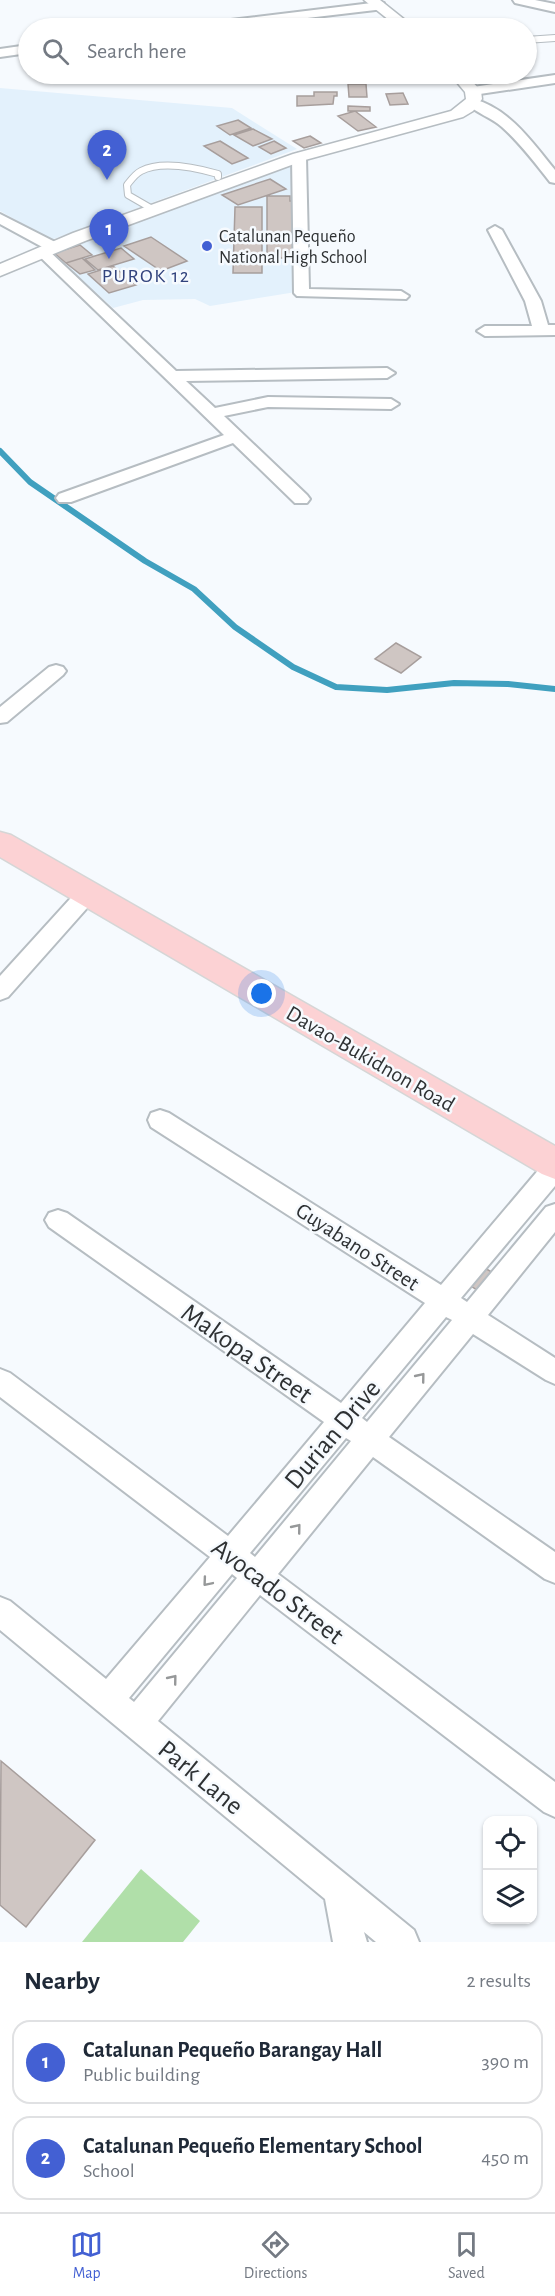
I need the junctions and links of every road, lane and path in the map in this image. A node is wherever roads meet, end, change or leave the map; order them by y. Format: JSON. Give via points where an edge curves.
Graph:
{"nodes":[{"id":1,"x":519,"y":0,"type":"edge"},
{"id":2,"x":375,"y":3,"type":"edge"},
{"id":3,"x":555,"y":8,"type":"edge"},
{"id":4,"x":268,"y":18,"type":"edge"},
{"id":5,"x":395,"y":18,"type":"edge"},
{"id":6,"x":555,"y":38,"type":"edge"},
{"id":7,"x":537,"y":39,"type":"edge"},
{"id":8,"x":18,"y":50,"type":"edge"},
{"id":9,"x":0,"y":53,"type":"edge"},
{"id":10,"x":555,"y":79,"type":"edge"},
{"id":11,"x":537,"y":83,"type":"edge"},
{"id":12,"x":464,"y":84,"type":"edge"},
{"id":13,"x":532,"y":84,"type":"edge"},
{"id":14,"x":473,"y":97,"type":"junction"},
{"id":15,"x":299,"y":157,"type":"junction"},
{"id":16,"x":555,"y":179,"type":"edge"},
{"id":17,"x":223,"y":180,"type":"junction"},
{"id":18,"x":154,"y":210,"type":"junction"},
{"id":19,"x":0,"y":218,"type":"edge"},
{"id":20,"x":495,"y":230,"type":"dead end"},
{"id":21,"x":48,"y":249,"type":"junction"},
{"id":22,"x":0,"y":271,"type":"edge"},
{"id":23,"x":401,"y":296,"type":"dead end"},
{"id":24,"x":548,"y":329,"type":"edge"},
{"id":25,"x":485,"y":331,"type":"dead end"},
{"id":26,"x":387,"y":373,"type":"dead end"},
{"id":27,"x":170,"y":375,"type":"junction"},
{"id":28,"x":391,"y":404,"type":"dead end"},
{"id":29,"x":211,"y":414,"type":"junction"},
{"id":30,"x":235,"y":437,"type":"junction"},
{"id":31,"x":65,"y":498,"type":"dead end"},
{"id":32,"x":301,"y":499,"type":"dead end"},
{"id":33,"x":56,"y":672,"type":"dead end"},
{"id":34,"x":0,"y":717,"type":"edge"},
{"id":35,"x":0,"y":843,"type":"edge"},
{"id":36,"x":87,"y":894,"type":"junction"},
{"id":37,"x":0,"y":991,"type":"edge"},
{"id":38,"x":160,"y":1120,"type":"dead end"},
{"id":39,"x":555,"y":1166,"type":"edge"},
{"id":40,"x":555,"y":1215,"type":"edge"},
{"id":41,"x":58,"y":1220,"type":"dead end"},
{"id":42,"x":503,"y":1229,"type":"junction"},
{"id":43,"x":530,"y":1245,"type":"junction"},
{"id":44,"x":444,"y":1301,"type":"junction"},
{"id":45,"x":470,"y":1318,"type":"junction"},
{"id":46,"x":555,"y":1372,"type":"edge"},
{"id":47,"x":0,"y":1381,"type":"edge"},
{"id":48,"x":344,"y":1420,"type":"junction"},
{"id":49,"x":370,"y":1439,"type":"junction"},
{"id":50,"x":230,"y":1555,"type":"junction"},
{"id":51,"x":555,"y":1569,"type":"edge"},
{"id":52,"x":258,"y":1576,"type":"junction"},
{"id":53,"x":0,"y":1611,"type":"edge"},
{"id":54,"x":108,"y":1700,"type":"junction"},
{"id":55,"x":136,"y":1724,"type":"junction"},
{"id":56,"x":555,"y":1801,"type":"edge"},
{"id":57,"x":339,"y":1890,"type":"junction"},
{"id":58,"x":350,"y":1942,"type":"edge"},
{"id":59,"x":402,"y":1942,"type":"edge"}],
"edges":[{"from":1,"to":3,"type":"street"},
{"from":2,"to":4,"type":"street"},
{"from":2,"to":5,"type":"street"},
{"from":6,"to":7,"type":"lane"},
{"from":8,"to":9,"type":"street"},
{"from":10,"to":11,"type":"street"},
{"from":12,"to":14,"type":"street"},
{"from":13,"to":14,"type":"street"},
{"from":14,"to":15,"type":"street","via":[[457,114]]},
{"from":14,"to":16,"type":"street","via":[[495,113]]},
{"from":15,"to":17,"type":"street"},
{"from":15,"to":23,"type":"street","via":[[302,293]]},
{"from":17,"to":18,"type":"street"},
{"from":17,"to":18,"type":"lane","via":[[198,170],[160,167],[141,171],[127,185],[128,195]]},
{"from":18,"to":21,"type":"street","via":[[135,222]]},
{"from":19,"to":21,"type":"street"},
{"from":20,"to":24,"type":"street"},
{"from":21,"to":22,"type":"street"},
{"from":21,"to":27,"type":"street"},
{"from":24,"to":25,"type":"street"},
{"from":26,"to":27,"type":"street"},
{"from":27,"to":29,"type":"street"},
{"from":28,"to":29,"type":"street","via":[[268,402]]},
{"from":29,"to":30,"type":"street"},
{"from":30,"to":31,"type":"street"},
{"from":30,"to":32,"type":"street"},
{"from":33,"to":34,"type":"street"},
{"from":35,"to":36,"type":"highway","name":"Davao-Bukidnon Road"},
{"from":36,"to":37,"type":"street"},
{"from":36,"to":39,"type":"highway","name":"Davao-Bukidnon Road"},
{"from":38,"to":44,"type":"street","name":"Guyabano Street"},
{"from":39,"to":42,"type":"street","name":"Durian Drive"},
{"from":40,"to":43,"type":"street","name":"Durian Drive"},
{"from":41,"to":48,"type":"street","name":"Makopa Street"},
{"from":42,"to":43,"type":"street"},
{"from":42,"to":44,"type":"street","name":"Durian Drive"},
{"from":43,"to":45,"type":"street","name":"Durian Drive"},
{"from":44,"to":45,"type":"street","name":"Guyabano Street"},
{"from":44,"to":48,"type":"street","name":"Durian Drive"},
{"from":45,"to":46,"type":"street","name":"Guyabano Street"},
{"from":49,"to":45,"type":"street","name":"Durian Drive","one_way":true},
{"from":47,"to":50,"type":"street","name":"Avocado Street"},
{"from":48,"to":49,"type":"street","name":"Makopa Street"},
{"from":48,"to":50,"type":"street","name":"Durian Drive"},
{"from":49,"to":51,"type":"street","name":"Makopa Street"},
{"from":52,"to":49,"type":"street","name":"Durian Drive","one_way":true},
{"from":50,"to":52,"type":"street","name":"Avocado Street"},
{"from":50,"to":54,"type":"street","name":"Durian Drive","one_way":true},
{"from":55,"to":52,"type":"street","name":"Durian Drive","one_way":true},
{"from":52,"to":56,"type":"street","name":"Avocado Street"},
{"from":53,"to":54,"type":"street","name":"Park Lane"},
{"from":54,"to":55,"type":"street","name":"Park Lane"},
{"from":55,"to":57,"type":"street","name":"Park Lane"},
{"from":57,"to":58,"type":"street"},
{"from":57,"to":59,"type":"street","name":"Park Lane"}]}
